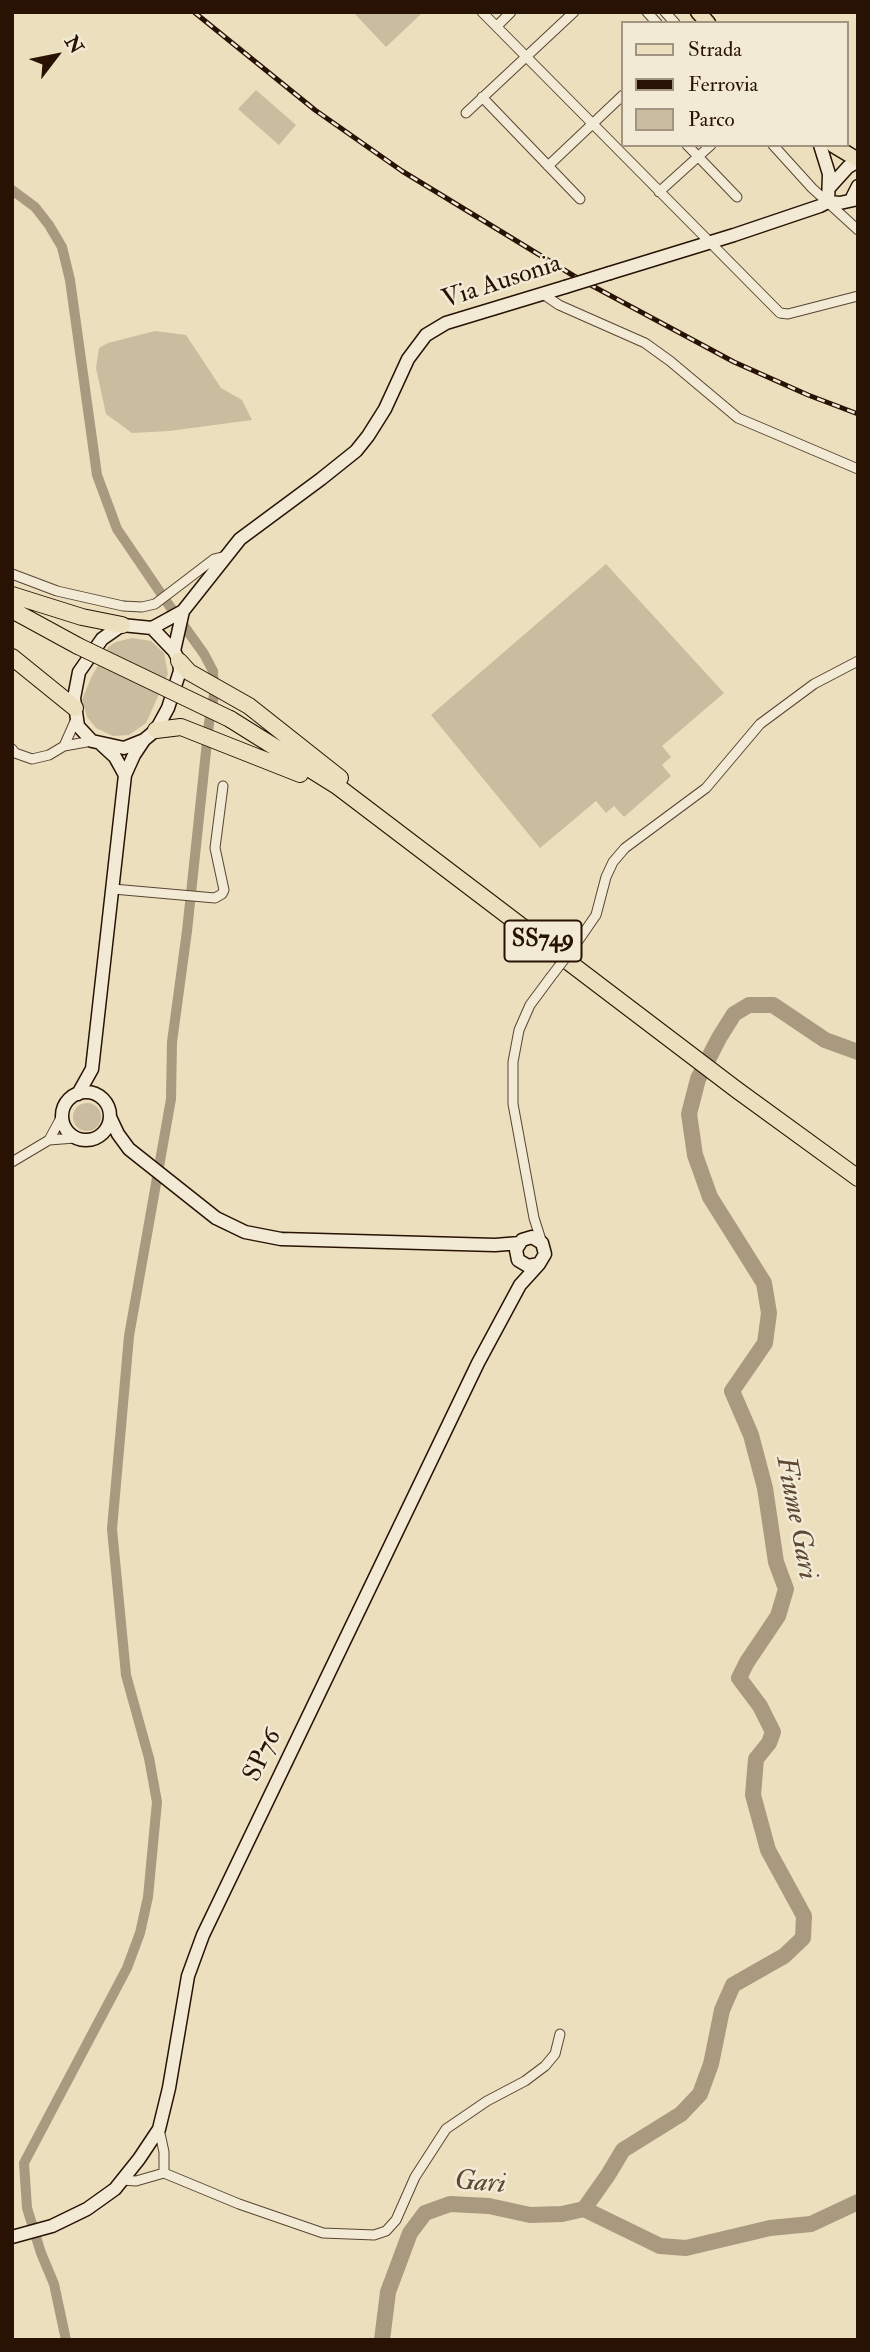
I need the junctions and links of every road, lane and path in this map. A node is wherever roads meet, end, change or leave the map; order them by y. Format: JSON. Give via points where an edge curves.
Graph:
{"nodes":[{"id":1,"x":482,"y":12,"type":"edge"},
{"id":2,"x":511,"y":12,"type":"edge"},
{"id":3,"x":574,"y":12,"type":"edge"},
{"id":4,"x":496,"y":26,"type":"junction"},
{"id":5,"x":526,"y":57,"type":"junction"},
{"id":6,"x":482,"y":97,"type":"junction"},
{"id":7,"x":622,"y":97,"type":"edge"},
{"id":8,"x":467,"y":113,"type":"dead end"},
{"id":9,"x":591,"y":124,"type":"junction"},
{"id":10,"x":689,"y":147,"type":"edge"},
{"id":11,"x":709,"y":147,"type":"edge"},
{"id":12,"x":775,"y":147,"type":"edge"},
{"id":13,"x":821,"y":147,"type":"edge"},
{"id":14,"x":836,"y":147,"type":"edge"},
{"id":15,"x":698,"y":157,"type":"junction"},
{"id":16,"x":858,"y":160,"type":"edge"},
{"id":17,"x":548,"y":166,"type":"junction"},
{"id":18,"x":858,"y":187,"type":"edge"},
{"id":19,"x":659,"y":192,"type":"junction"},
{"id":20,"x":828,"y":195,"type":"junction"},
{"id":21,"x":737,"y":197,"type":"dead end"},
{"id":22,"x":580,"y":199,"type":"dead end"},
{"id":23,"x":855,"y":200,"type":"edge"},
{"id":24,"x":858,"y":230,"type":"edge"},
{"id":25,"x":708,"y":243,"type":"junction"},
{"id":26,"x":543,"y":294,"type":"junction"},
{"id":27,"x":858,"y":296,"type":"edge"},
{"id":28,"x":858,"y":469,"type":"edge"},
{"id":29,"x":226,"y":556,"type":"junction"},
{"id":30,"x":12,"y":574,"type":"edge"},
{"id":31,"x":12,"y":596,"type":"edge"},
{"id":32,"x":12,"y":610,"type":"edge"},
{"id":33,"x":183,"y":611,"type":"junction"},
{"id":34,"x":12,"y":622,"type":"edge"},
{"id":35,"x":122,"y":625,"type":"junction"},
{"id":36,"x":152,"y":628,"type":"junction"},
{"id":37,"x":79,"y":646,"type":"junction"},
{"id":38,"x":177,"y":656,"type":"junction"},
{"id":39,"x":12,"y":657,"type":"edge"},
{"id":40,"x":858,"y":661,"type":"edge"},
{"id":41,"x":76,"y":712,"type":"junction"},
{"id":42,"x":150,"y":735,"type":"junction"},
{"id":43,"x":96,"y":743,"type":"junction"},
{"id":44,"x":64,"y":746,"type":"junction"},
{"id":45,"x":12,"y":749,"type":"edge"},
{"id":46,"x":125,"y":775,"type":"junction"},
{"id":47,"x":223,"y":786,"type":"dead end"},
{"id":48,"x":391,"y":825,"type":"junction"},
{"id":49,"x":113,"y":889,"type":"junction"},
{"id":50,"x":92,"y":1069,"type":"junction"},
{"id":51,"x":78,"y":1094,"type":"junction"},
{"id":52,"x":104,"y":1100,"type":"junction"},
{"id":53,"x":62,"y":1116,"type":"junction"},
{"id":54,"x":110,"y":1117,"type":"junction"},
{"id":55,"x":75,"y":1138,"type":"junction"},
{"id":56,"x":94,"y":1139,"type":"junction"},
{"id":57,"x":49,"y":1140,"type":"junction"},
{"id":58,"x":129,"y":1150,"type":"junction"},
{"id":59,"x":12,"y":1162,"type":"edge"},
{"id":60,"x":858,"y":1178,"type":"edge"},
{"id":61,"x":534,"y":1218,"type":"junction"},
{"id":62,"x":522,"y":1241,"type":"junction"},
{"id":63,"x":542,"y":1243,"type":"junction"},
{"id":64,"x":495,"y":1245,"type":"junction"},
{"id":65,"x":518,"y":1259,"type":"junction"},
{"id":66,"x":539,"y":1264,"type":"junction"},
{"id":67,"x":520,"y":1286,"type":"junction"},
{"id":68,"x":560,"y":2034,"type":"dead end"},
{"id":69,"x":159,"y":2129,"type":"junction"},
{"id":70,"x":164,"y":2173,"type":"junction"},
{"id":71,"x":122,"y":2180,"type":"junction"},
{"id":72,"x":18,"y":2236,"type":"edge"}],
"edges":[{"from":1,"to":4,"type":"street"},
{"from":2,"to":4,"type":"street"},
{"from":3,"to":5,"type":"street"},
{"from":4,"to":5,"type":"street"},
{"from":5,"to":6,"type":"street"},
{"from":5,"to":9,"type":"street"},
{"from":6,"to":8,"type":"street"},
{"from":6,"to":17,"type":"street"},
{"from":7,"to":9,"type":"street"},
{"from":9,"to":17,"type":"street"},
{"from":9,"to":19,"type":"street"},
{"from":10,"to":15,"type":"street"},
{"from":11,"to":15,"type":"street"},
{"from":12,"to":20,"type":"street","via":[[812,188]]},
{"from":13,"to":20,"type":"street","via":[[827,162]]},
{"from":14,"to":16,"type":"main road"},
{"from":15,"to":19,"type":"street"},
{"from":15,"to":21,"type":"street"},
{"from":16,"to":20,"type":"street","name":"Via Ausonia"},
{"from":17,"to":22,"type":"street"},
{"from":18,"to":23,"type":"street","name":"Via Ausonia"},
{"from":19,"to":25,"type":"street"},
{"from":20,"to":23,"type":"street","name":"Via Ausonia","via":[[840,203]]},
{"from":20,"to":24,"type":"street"},
{"from":20,"to":25,"type":"street","name":"Via Ausonia","via":[[820,206]]},
{"from":25,"to":26,"type":"street","name":"Via Ausonia","bridge":true},
{"from":25,"to":27,"type":"street","via":[[783,314]]},
{"from":26,"to":28,"type":"street","via":[[645,343],[738,418]]},
{"from":26,"to":29,"type":"street","name":"Via Ausonia","via":[[446,323],[426,335],[356,451],[255,526]]},
{"from":29,"to":30,"type":"street","via":[[214,559],[155,604],[142,607],[57,591]]},
{"from":29,"to":33,"type":"street","name":"Via Ausonia"},
{"from":31,"to":35,"type":"highway"},
{"from":32,"to":37,"type":"highway","number":"SS749"},
{"from":33,"to":36,"type":"street","name":"Via Ausonia"},
{"from":33,"to":38,"type":"street","name":"Via Ausonia"},
{"from":34,"to":37,"type":"highway","number":"SS749"},
{"from":35,"to":36,"type":"street"},
{"from":35,"to":41,"type":"street","via":[[102,639],[79,673]]},
{"from":36,"to":38,"type":"street"},
{"from":37,"to":48,"type":"highway","number":"SS749","bridge":true,"via":[[230,719]]},
{"from":38,"to":42,"type":"street","via":[[180,671],[172,696]]},
{"from":38,"to":48,"type":"highway","via":[[195,676],[238,700],[328,768]]},
{"from":39,"to":41,"type":"highway"},
{"from":40,"to":61,"type":"street","bridge":true,"via":[[814,684],[760,724],[705,788],[613,862],[596,915],[530,1005],[519,1030],[513,1094]]},
{"from":41,"to":43,"type":"street","via":[[78,726]]},
{"from":41,"to":44,"type":"street"},
{"from":42,"to":43,"type":"street","via":[[124,748]]},
{"from":42,"to":46,"type":"street"},
{"from":42,"to":48,"type":"highway","via":[[181,727],[192,731],[282,765]]},
{"from":43,"to":44,"type":"street"},
{"from":43,"to":46,"type":"street","via":[[115,757]]},
{"from":44,"to":45,"type":"street","via":[[32,759]]},
{"from":46,"to":49,"type":"street"},
{"from":47,"to":49,"type":"street","via":[[215,848],[224,890],[218,896]]},
{"from":48,"to":60,"type":"highway","number":"SS749"},
{"from":49,"to":50,"type":"street"},
{"from":50,"to":51,"type":"street"},
{"from":50,"to":52,"type":"street"},
{"from":51,"to":52,"type":"street","via":[[92,1093]]},
{"from":51,"to":53,"type":"street","via":[[67,1102]]},
{"from":52,"to":54,"type":"street"},
{"from":53,"to":55,"type":"street"},
{"from":53,"to":57,"type":"street"},
{"from":54,"to":56,"type":"street","via":[[106,1131]]},
{"from":54,"to":58,"type":"street"},
{"from":55,"to":56,"type":"street"},
{"from":55,"to":57,"type":"street"},
{"from":56,"to":58,"type":"street"},
{"from":57,"to":59,"type":"street"},
{"from":58,"to":64,"type":"street","via":[[216,1218],[245,1231],[281,1239]]},
{"from":61,"to":62,"type":"street"},
{"from":61,"to":63,"type":"street"},
{"from":62,"to":63,"type":"street","via":[[533,1237]]},
{"from":62,"to":64,"type":"street"},
{"from":62,"to":65,"type":"street","via":[[516,1250]]},
{"from":63,"to":66,"type":"street","via":[[545,1254]]},
{"from":64,"to":65,"type":"street"},
{"from":65,"to":66,"type":"street","via":[[528,1266]]},
{"from":65,"to":67,"type":"street"},
{"from":66,"to":67,"type":"street","name":"SP76"},
{"from":67,"to":69,"type":"street","name":"SP76","via":[[478,1363],[203,1935],[188,1976]]},
{"from":68,"to":70,"type":"street","via":[[555,2054],[545,2066],[446,2129],[386,2231],[374,2235],[323,2233]]},
{"from":69,"to":70,"type":"street"},
{"from":69,"to":71,"type":"street","name":"SP76"},
{"from":70,"to":71,"type":"street"},
{"from":71,"to":72,"type":"street","name":"SP76","via":[[87,2209]]}]}
